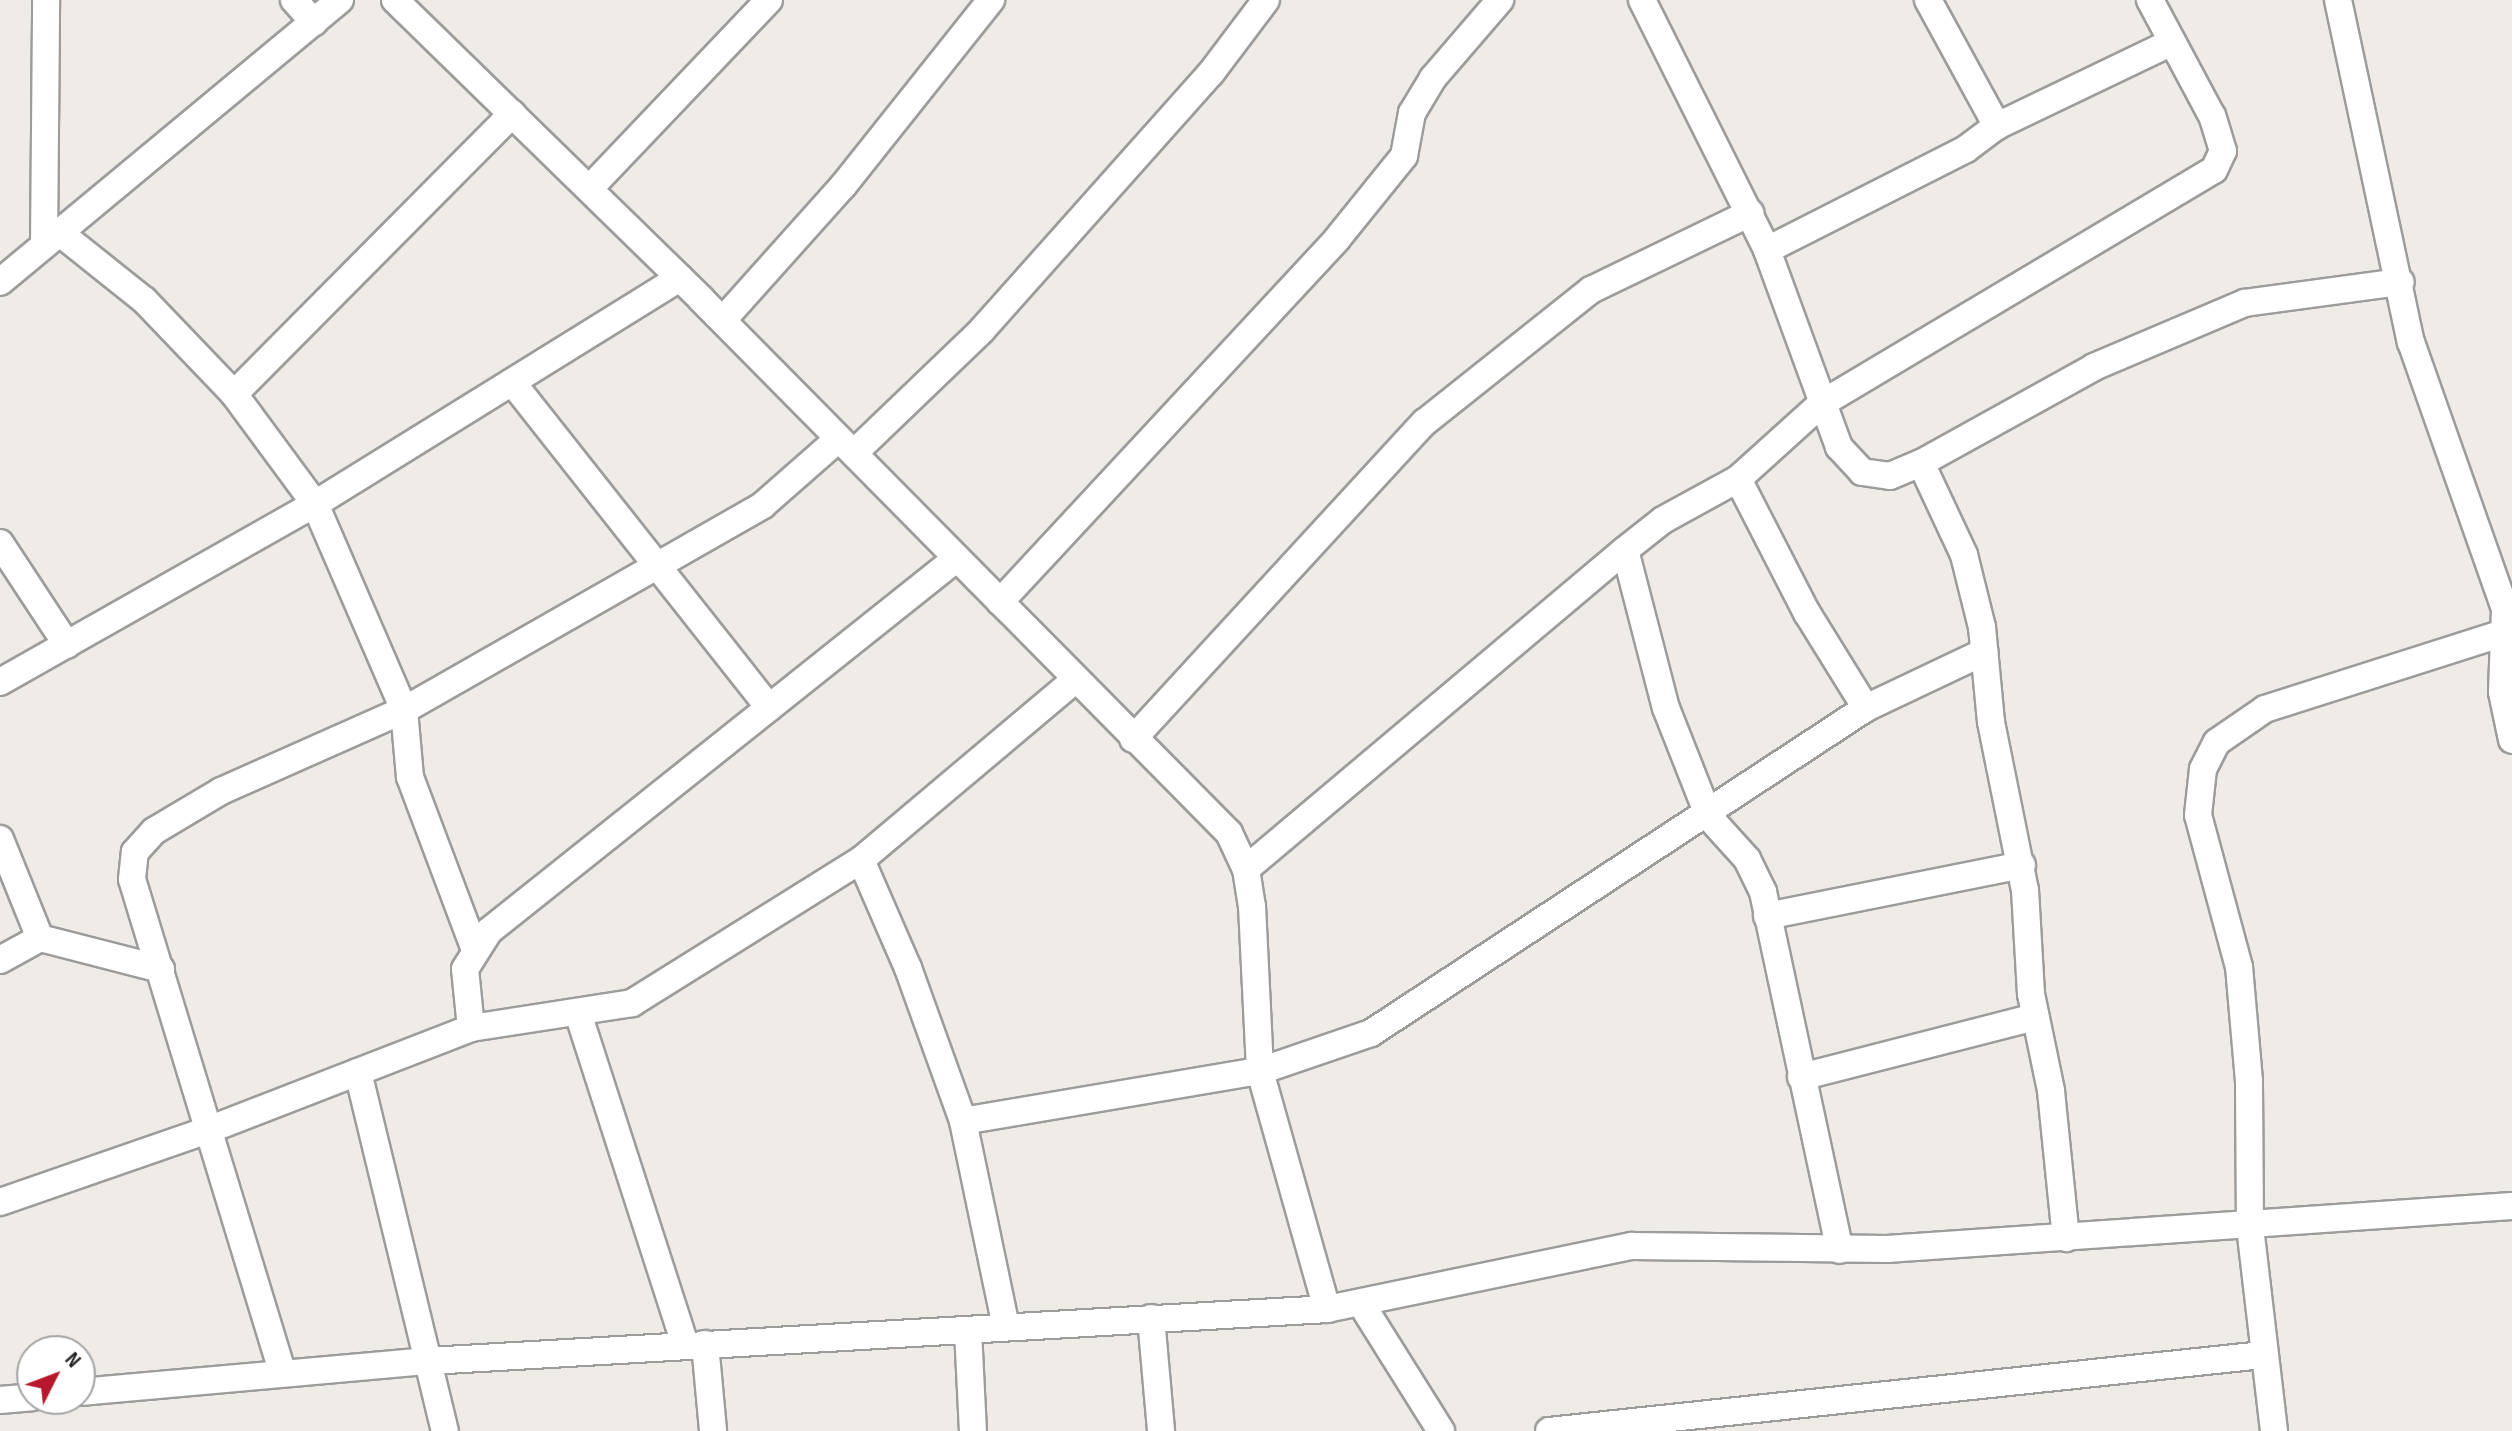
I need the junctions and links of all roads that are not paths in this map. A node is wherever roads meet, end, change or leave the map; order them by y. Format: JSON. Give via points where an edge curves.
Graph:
{"nodes":[{"id":1,"x":46,"y":0,"type":"edge"},
{"id":2,"x":294,"y":0,"type":"edge"},
{"id":3,"x":340,"y":0,"type":"edge"},
{"id":4,"x":395,"y":0,"type":"edge"},
{"id":5,"x":769,"y":0,"type":"edge"},
{"id":6,"x":991,"y":0,"type":"edge"},
{"id":7,"x":1266,"y":0,"type":"edge"},
{"id":8,"x":1500,"y":0,"type":"edge"},
{"id":9,"x":1642,"y":0,"type":"edge"},
{"id":10,"x":1928,"y":0,"type":"edge"},
{"id":11,"x":2150,"y":0,"type":"edge"},
{"id":12,"x":2338,"y":0,"type":"edge"},
{"id":13,"x":314,"y":22,"type":"junction"},
{"id":14,"x":2172,"y":42,"type":"junction"},
{"id":15,"x":512,"y":114,"type":"junction"},
{"id":16,"x":1997,"y":126,"type":"junction"},
{"id":17,"x":589,"y":189,"type":"junction"},
{"id":18,"x":1750,"y":213,"type":"junction"},
{"id":19,"x":52,"y":239,"type":"junction"},
{"id":20,"x":1767,"y":250,"type":"junction"},
{"id":21,"x":680,"y":278,"type":"junction"},
{"id":22,"x":0,"y":282,"type":"edge"},
{"id":23,"x":2401,"y":282,"type":"junction"},
{"id":24,"x":723,"y":320,"type":"junction"},
{"id":25,"x":512,"y":382,"type":"junction"},
{"id":26,"x":234,"y":394,"type":"junction"},
{"id":27,"x":1821,"y":404,"type":"junction"},
{"id":28,"x":846,"y":446,"type":"junction"},
{"id":29,"x":1921,"y":463,"type":"junction"},
{"id":30,"x":1738,"y":479,"type":"junction"},
{"id":31,"x":315,"y":504,"type":"junction"},
{"id":32,"x":0,"y":543,"type":"edge"},
{"id":33,"x":1625,"y":550,"type":"junction"},
{"id":34,"x":957,"y":558,"type":"junction"},
{"id":35,"x":657,"y":560,"type":"junction"},
{"id":36,"x":1000,"y":602,"type":"junction"},
{"id":37,"x":2509,"y":631,"type":"edge"},
{"id":38,"x":67,"y":645,"type":"junction"},
{"id":39,"x":1984,"y":652,"type":"junction"},
{"id":40,"x":1076,"y":679,"type":"junction"},
{"id":41,"x":0,"y":682,"type":"edge"},
{"id":42,"x":769,"y":708,"type":"junction"},
{"id":43,"x":1866,"y":708,"type":"junction"},
{"id":44,"x":404,"y":710,"type":"junction"},
{"id":45,"x":1133,"y":739,"type":"junction"},
{"id":46,"x":2512,"y":740,"type":"edge"},
{"id":47,"x":1709,"y":817,"type":"junction"},
{"id":48,"x":0,"y":839,"type":"edge"},
{"id":49,"x":861,"y":860,"type":"junction"},
{"id":50,"x":2022,"y":865,"type":"junction"},
{"id":51,"x":1246,"y":869,"type":"junction"},
{"id":52,"x":1767,"y":916,"type":"junction"},
{"id":53,"x":40,"y":938,"type":"junction"},
{"id":54,"x":474,"y":947,"type":"junction"},
{"id":55,"x":0,"y":960,"type":"edge"},
{"id":56,"x":161,"y":969,"type":"junction"},
{"id":57,"x":578,"y":1013,"type":"junction"},
{"id":58,"x":2035,"y":1017,"type":"junction"},
{"id":59,"x":471,"y":1028,"type":"junction"},
{"id":60,"x":1260,"y":1071,"type":"junction"},
{"id":61,"x":358,"y":1072,"type":"junction"},
{"id":62,"x":1801,"y":1077,"type":"junction"},
{"id":63,"x":963,"y":1121,"type":"junction"},
{"id":64,"x":211,"y":1129,"type":"junction"},
{"id":65,"x":0,"y":1202,"type":"edge"},
{"id":66,"x":2512,"y":1206,"type":"edge"},
{"id":67,"x":2250,"y":1228,"type":"junction"},
{"id":68,"x":2066,"y":1238,"type":"junction"},
{"id":69,"x":1840,"y":1250,"type":"junction"},
{"id":70,"x":1362,"y":1305,"type":"junction"},
{"id":71,"x":1327,"y":1309,"type":"junction"},
{"id":72,"x":1151,"y":1318,"type":"junction"},
{"id":73,"x":1006,"y":1327,"type":"junction"},
{"id":74,"x":968,"y":1330,"type":"junction"},
{"id":75,"x":695,"y":1345,"type":"junction"},
{"id":76,"x":2262,"y":1355,"type":"junction"},
{"id":77,"x":429,"y":1361,"type":"junction"},
{"id":78,"x":282,"y":1371,"type":"junction"},
{"id":79,"x":96,"y":1390,"type":"edge"},
{"id":80,"x":1705,"y":1423,"type":"edge"},
{"id":81,"x":1440,"y":1430,"type":"edge"},
{"id":82,"x":445,"y":1431,"type":"edge"},
{"id":83,"x":713,"y":1431,"type":"edge"},
{"id":84,"x":973,"y":1431,"type":"edge"},
{"id":85,"x":1161,"y":1431,"type":"edge"},
{"id":86,"x":1549,"y":1431,"type":"edge"},
{"id":87,"x":2274,"y":1431,"type":"edge"}],
"edges":[{"from":1,"to":19,"type":"street"},
{"from":2,"to":13,"type":"street"},
{"from":3,"to":13,"type":"street"},
{"from":4,"to":15,"type":"street"},
{"from":5,"to":17,"type":"street"},
{"from":6,"to":24,"type":"street","via":[[843,186]]},
{"from":7,"to":28,"type":"street","via":[[1211,73],[981,331]]},
{"from":8,"to":36,"type":"street","via":[[1433,78],[1412,113],[1404,156],[1337,239]]},
{"from":9,"to":18,"type":"street"},
{"from":10,"to":16,"type":"street"},
{"from":11,"to":14,"type":"street"},
{"from":12,"to":23,"type":"street"},
{"from":13,"to":19,"type":"street"},
{"from":14,"to":16,"type":"street"},
{"from":14,"to":27,"type":"street","via":[[2212,116],[2223,151],[2214,170]]},
{"from":15,"to":17,"type":"street"},
{"from":15,"to":26,"type":"street"},
{"from":16,"to":20,"type":"street","via":[[1966,149]]},
{"from":17,"to":21,"type":"street"},
{"from":18,"to":20,"type":"street"},
{"from":18,"to":45,"type":"street","via":[[1603,282],[1425,422]]},
{"from":19,"to":22,"type":"street"},
{"from":19,"to":26,"type":"street","via":[[144,300]]},
{"from":20,"to":27,"type":"street"},
{"from":21,"to":24,"type":"street"},
{"from":21,"to":25,"type":"street"},
{"from":23,"to":29,"type":"street","via":[[2245,303],[2094,367]]},
{"from":23,"to":37,"type":"street","via":[[2411,342]]},
{"from":24,"to":28,"type":"street"},
{"from":25,"to":31,"type":"street"},
{"from":25,"to":35,"type":"street"},
{"from":26,"to":31,"type":"street"},
{"from":27,"to":29,"type":"street","via":[[1839,447],[1862,472],[1890,476]]},
{"from":27,"to":30,"type":"street"},
{"from":28,"to":34,"type":"street"},
{"from":28,"to":35,"type":"street","via":[[763,505]]},
{"from":29,"to":39,"type":"street","via":[[1964,555]]},
{"from":30,"to":33,"type":"street","via":[[1663,520]]},
{"from":30,"to":43,"type":"street","via":[[1807,613]]},
{"from":31,"to":38,"type":"street"},
{"from":31,"to":44,"type":"street"},
{"from":32,"to":38,"type":"street"},
{"from":33,"to":47,"type":"street","via":[[1666,708]]},
{"from":33,"to":51,"type":"street"},
{"from":34,"to":36,"type":"street"},
{"from":34,"to":42,"type":"street"},
{"from":35,"to":42,"type":"street"},
{"from":35,"to":44,"type":"street"},
{"from":36,"to":40,"type":"street"},
{"from":37,"to":46,"type":"street","via":[[2502,692]]},
{"from":37,"to":67,"type":"street","via":[[2265,709],[2217,742],[2203,769],[2198,815],[2239,967],[2249,1081]]},
{"from":38,"to":41,"type":"street"},
{"from":39,"to":43,"type":"street"},
{"from":39,"to":50,"type":"street","via":[[1991,722]]},
{"from":40,"to":45,"type":"street"},
{"from":40,"to":49,"type":"street"},
{"from":42,"to":54,"type":"street"},
{"from":43,"to":47,"type":"street"},
{"from":44,"to":54,"type":"street","via":[[410,777]]},
{"from":44,"to":56,"type":"street","via":[[221,791],[154,831],[135,852],[132,879]]},
{"from":45,"to":51,"type":"street","via":[[1229,833]]},
{"from":47,"to":52,"type":"street","via":[[1747,859]]},
{"from":47,"to":60,"type":"street","via":[[1371,1033]]},
{"from":48,"to":53,"type":"street"},
{"from":49,"to":57,"type":"street","via":[[632,1003]]},
{"from":49,"to":63,"type":"street","via":[[908,968]]},
{"from":50,"to":52,"type":"street"},
{"from":50,"to":58,"type":"street"},
{"from":51,"to":60,"type":"street"},
{"from":52,"to":62,"type":"street"},
{"from":53,"to":55,"type":"street"},
{"from":53,"to":56,"type":"street"},
{"from":54,"to":59,"type":"street","via":[[465,969]]},
{"from":56,"to":64,"type":"street"},
{"from":57,"to":59,"type":"street"},
{"from":57,"to":75,"type":"street"},
{"from":58,"to":62,"type":"street"},
{"from":58,"to":68,"type":"street","via":[[2051,1091]]},
{"from":59,"to":61,"type":"street"},
{"from":60,"to":63,"type":"street"},
{"from":60,"to":71,"type":"street"},
{"from":61,"to":64,"type":"street"},
{"from":61,"to":77,"type":"street"},
{"from":62,"to":69,"type":"street"},
{"from":63,"to":73,"type":"street"},
{"from":64,"to":65,"type":"street"},
{"from":64,"to":78,"type":"street"},
{"from":66,"to":67,"type":"street"},
{"from":67,"to":68,"type":"street"},
{"from":67,"to":76,"type":"street"},
{"from":68,"to":69,"type":"street"},
{"from":69,"to":70,"type":"street","via":[[1732,1244],[1588,1250]]},
{"from":70,"to":71,"type":"street"},
{"from":70,"to":81,"type":"street"},
{"from":71,"to":72,"type":"street"},
{"from":72,"to":73,"type":"street"},
{"from":72,"to":85,"type":"street"},
{"from":73,"to":74,"type":"street"},
{"from":74,"to":75,"type":"street"},
{"from":74,"to":84,"type":"street"},
{"from":75,"to":77,"type":"street"},
{"from":75,"to":83,"type":"street"},
{"from":76,"to":80,"type":"street"},
{"from":76,"to":87,"type":"street"},
{"from":77,"to":78,"type":"street"},
{"from":77,"to":82,"type":"street"},
{"from":78,"to":79,"type":"street"},
{"from":80,"to":86,"type":"street"}]}
